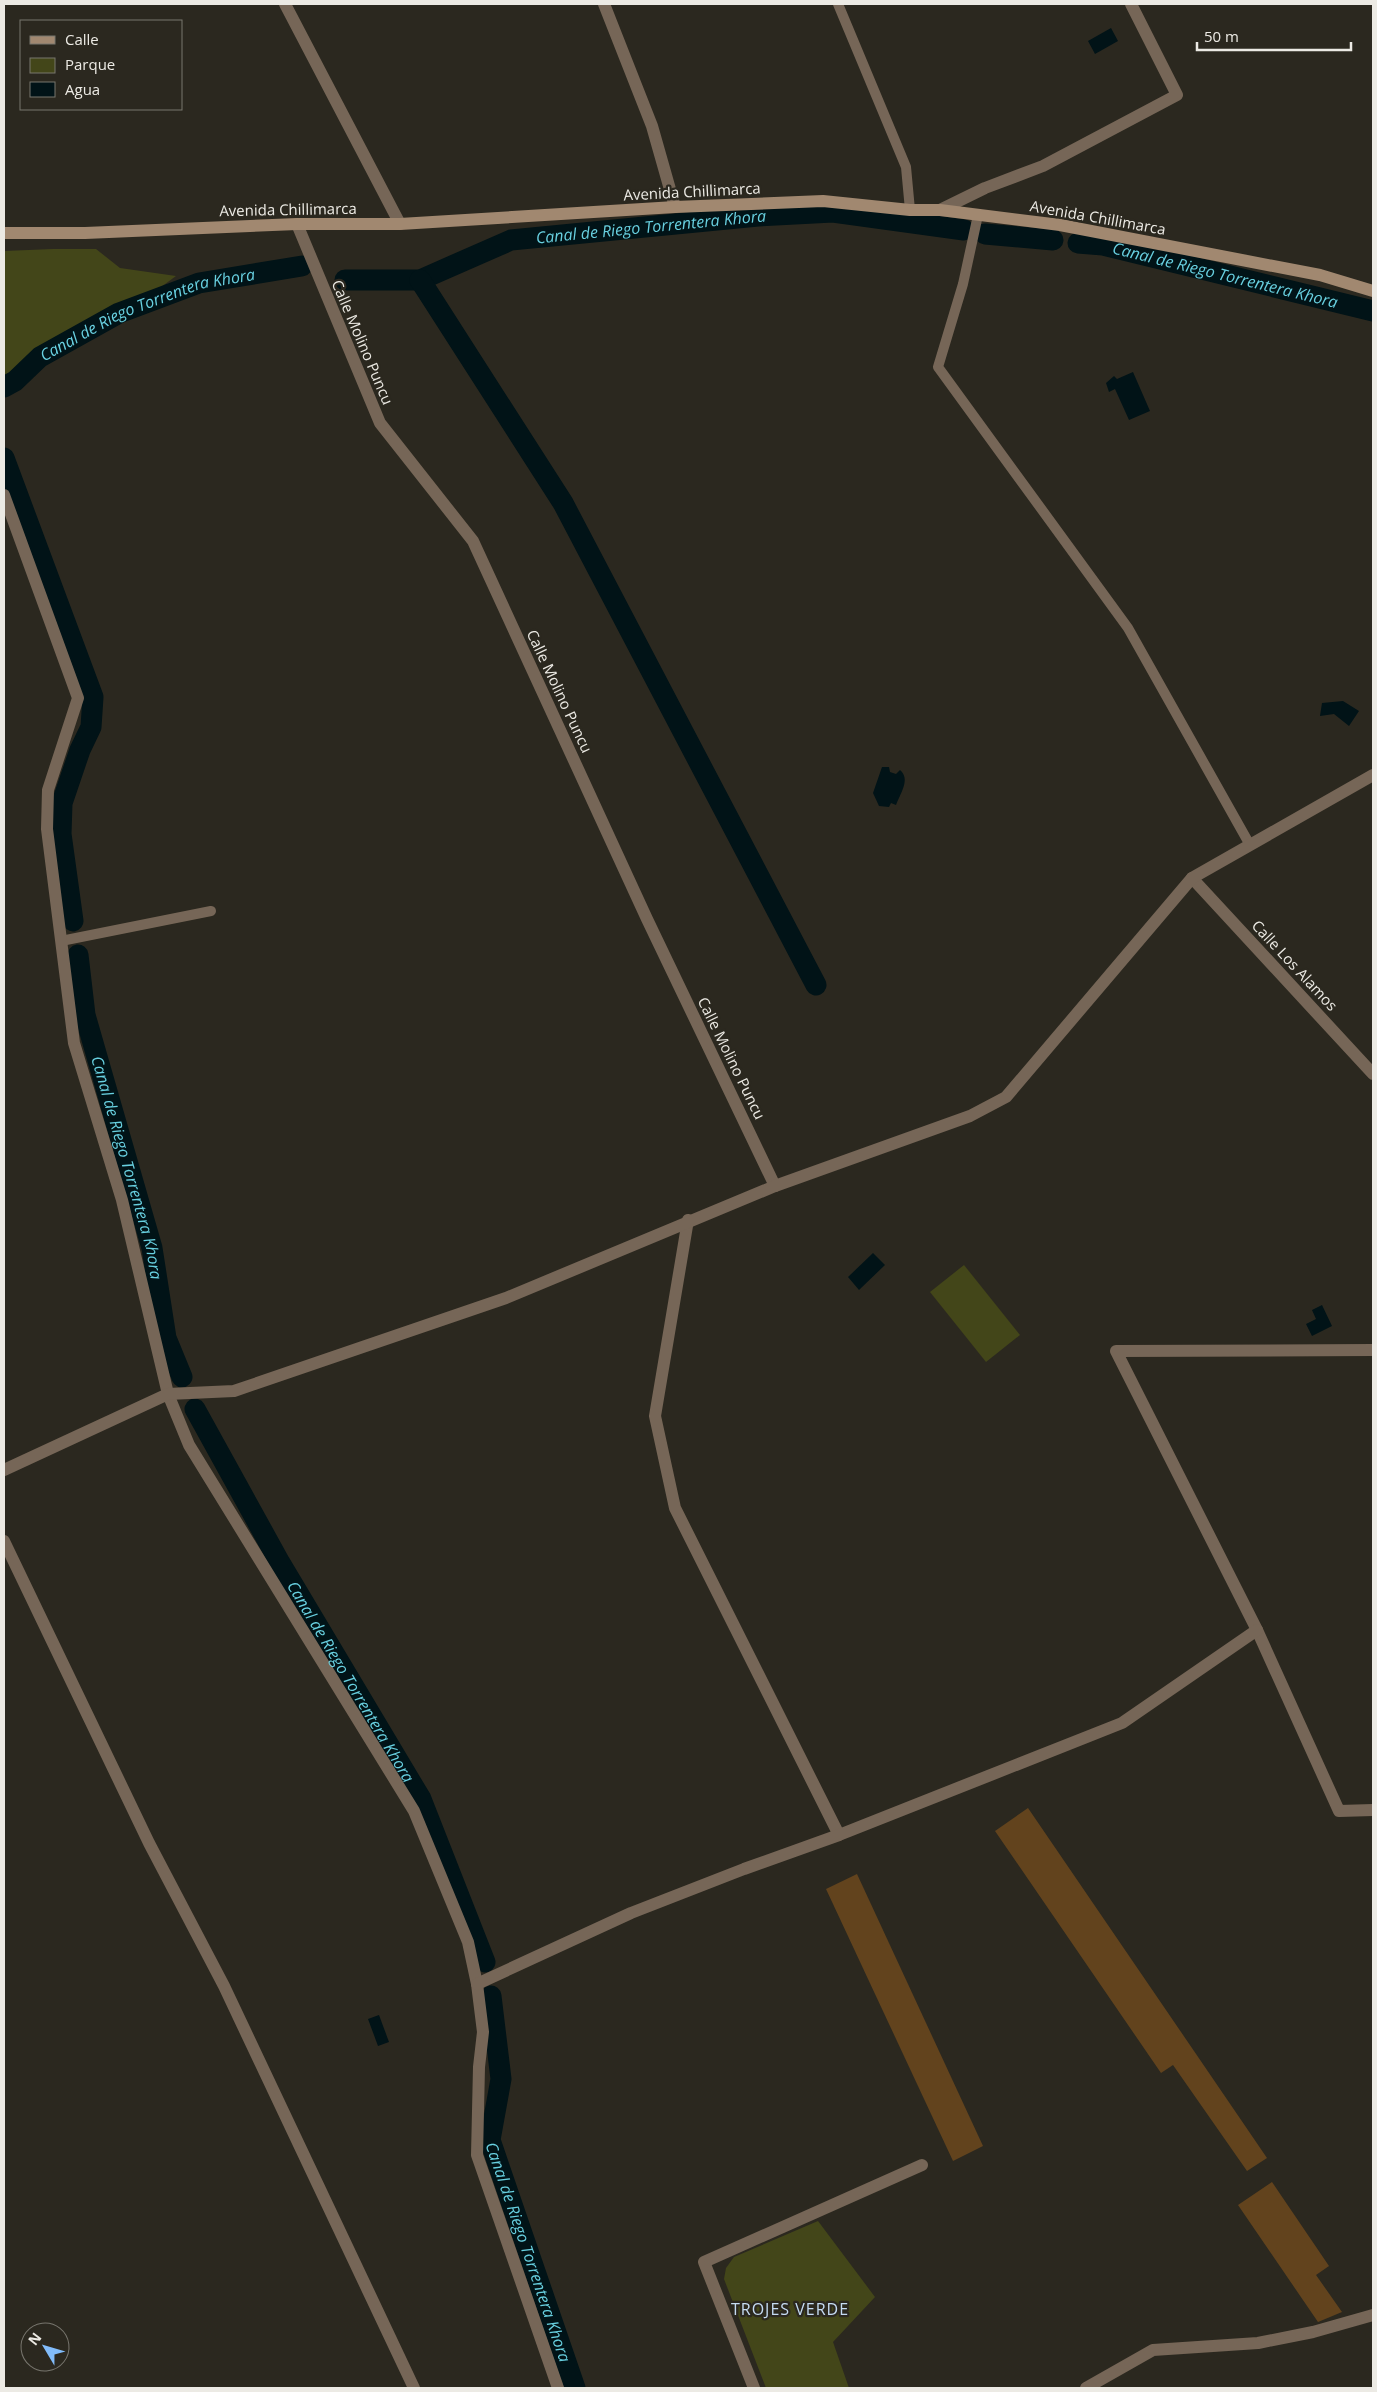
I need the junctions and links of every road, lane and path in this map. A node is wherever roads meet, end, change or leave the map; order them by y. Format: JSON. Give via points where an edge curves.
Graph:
{"nodes":[{"id":1,"x":285,"y":4,"type":"edge"},
{"id":2,"x":604,"y":4,"type":"edge"},
{"id":3,"x":838,"y":4,"type":"edge"},
{"id":4,"x":1131,"y":4,"type":"edge"},
{"id":5,"x":674,"y":207,"type":"junction"},
{"id":6,"x":910,"y":210,"type":"junction"},
{"id":7,"x":940,"y":210,"type":"junction"},
{"id":8,"x":978,"y":215,"type":"junction"},
{"id":9,"x":297,"y":224,"type":"junction"},
{"id":10,"x":400,"y":224,"type":"junction"},
{"id":11,"x":4,"y":233,"type":"edge"},
{"id":12,"x":1373,"y":291,"type":"edge"},
{"id":13,"x":4,"y":496,"type":"edge"},
{"id":14,"x":1373,"y":775,"type":"edge"},
{"id":15,"x":1250,"y":846,"type":"junction"},
{"id":16,"x":1192,"y":878,"type":"junction"},
{"id":17,"x":211,"y":911,"type":"dead end"},
{"id":18,"x":62,"y":941,"type":"junction"},
{"id":19,"x":1373,"y":1074,"type":"edge"},
{"id":20,"x":776,"y":1186,"type":"junction"},
{"id":21,"x":688,"y":1220,"type":"junction"},
{"id":22,"x":1373,"y":1350,"type":"edge"},
{"id":23,"x":168,"y":1394,"type":"junction"},
{"id":24,"x":4,"y":1470,"type":"edge"},
{"id":25,"x":4,"y":1541,"type":"edge"},
{"id":26,"x":1257,"y":1630,"type":"junction"},
{"id":27,"x":1373,"y":1810,"type":"edge"},
{"id":28,"x":839,"y":1835,"type":"junction"},
{"id":29,"x":477,"y":1984,"type":"junction"},
{"id":30,"x":922,"y":2165,"type":"dead end"},
{"id":31,"x":1373,"y":2315,"type":"edge"},
{"id":32,"x":414,"y":2388,"type":"edge"},
{"id":33,"x":558,"y":2388,"type":"edge"},
{"id":34,"x":754,"y":2388,"type":"edge"},
{"id":35,"x":1086,"y":2388,"type":"edge"}],
"edges":[{"from":1,"to":10,"type":"street"},
{"from":2,"to":5,"type":"street","via":[[652,126]]},
{"from":3,"to":6,"type":"lane","via":[[906,167]]},
{"from":4,"to":7,"type":"street","via":[[1177,95],[1043,166],[985,188]]},
{"from":5,"to":6,"type":"street","name":"Avenida Chillimarca","via":[[823,202]]},
{"from":5,"to":10,"type":"street","name":"Avenida Chillimarca"},
{"from":6,"to":7,"type":"street","name":"Avenida Chillimarca"},
{"from":7,"to":8,"type":"street","name":"Avenida Chillimarca"},
{"from":8,"to":12,"type":"street","name":"Avenida Chillimarca","via":[[1060,225],[1311,273]]},
{"from":8,"to":15,"type":"lane","via":[[963,284],[938,367],[1128,628]]},
{"from":9,"to":10,"type":"street","name":"Avenida Chillimarca"},
{"from":9,"to":11,"type":"street","name":"Avenida Chillimarca"},
{"from":9,"to":20,"type":"street","name":"Calle Molino Puncu","via":[[380,423],[473,542],[647,919]]},
{"from":13,"to":18,"type":"street","via":[[78,698],[48,790],[47,829]]},
{"from":14,"to":15,"type":"street"},
{"from":15,"to":16,"type":"street"},
{"from":16,"to":19,"type":"street","name":"Calle Los Alamos"},
{"from":16,"to":20,"type":"street","via":[[1006,1097],[970,1116]]},
{"from":17,"to":18,"type":"lane"},
{"from":18,"to":23,"type":"street","via":[[74,1043],[122,1200]]},
{"from":20,"to":21,"type":"street"},
{"from":21,"to":23,"type":"street","via":[[506,1298],[234,1391]]},
{"from":21,"to":28,"type":"street","via":[[655,1416],[675,1508]]},
{"from":22,"to":26,"type":"street","via":[[1116,1351]]},
{"from":23,"to":24,"type":"street"},
{"from":23,"to":29,"type":"street","via":[[189,1445],[414,1812],[468,1942]]},
{"from":25,"to":32,"type":"street","via":[[150,1843],[224,1986]]},
{"from":26,"to":27,"type":"street","via":[[1339,1811]]},
{"from":26,"to":28,"type":"street","via":[[1122,1723]]},
{"from":28,"to":29,"type":"street","via":[[631,1913]]},
{"from":29,"to":33,"type":"street","via":[[483,2032],[477,2155]]},
{"from":30,"to":34,"type":"street","via":[[704,2262]]},
{"from":31,"to":35,"type":"street","via":[[1258,2343],[1153,2350]]}]}
